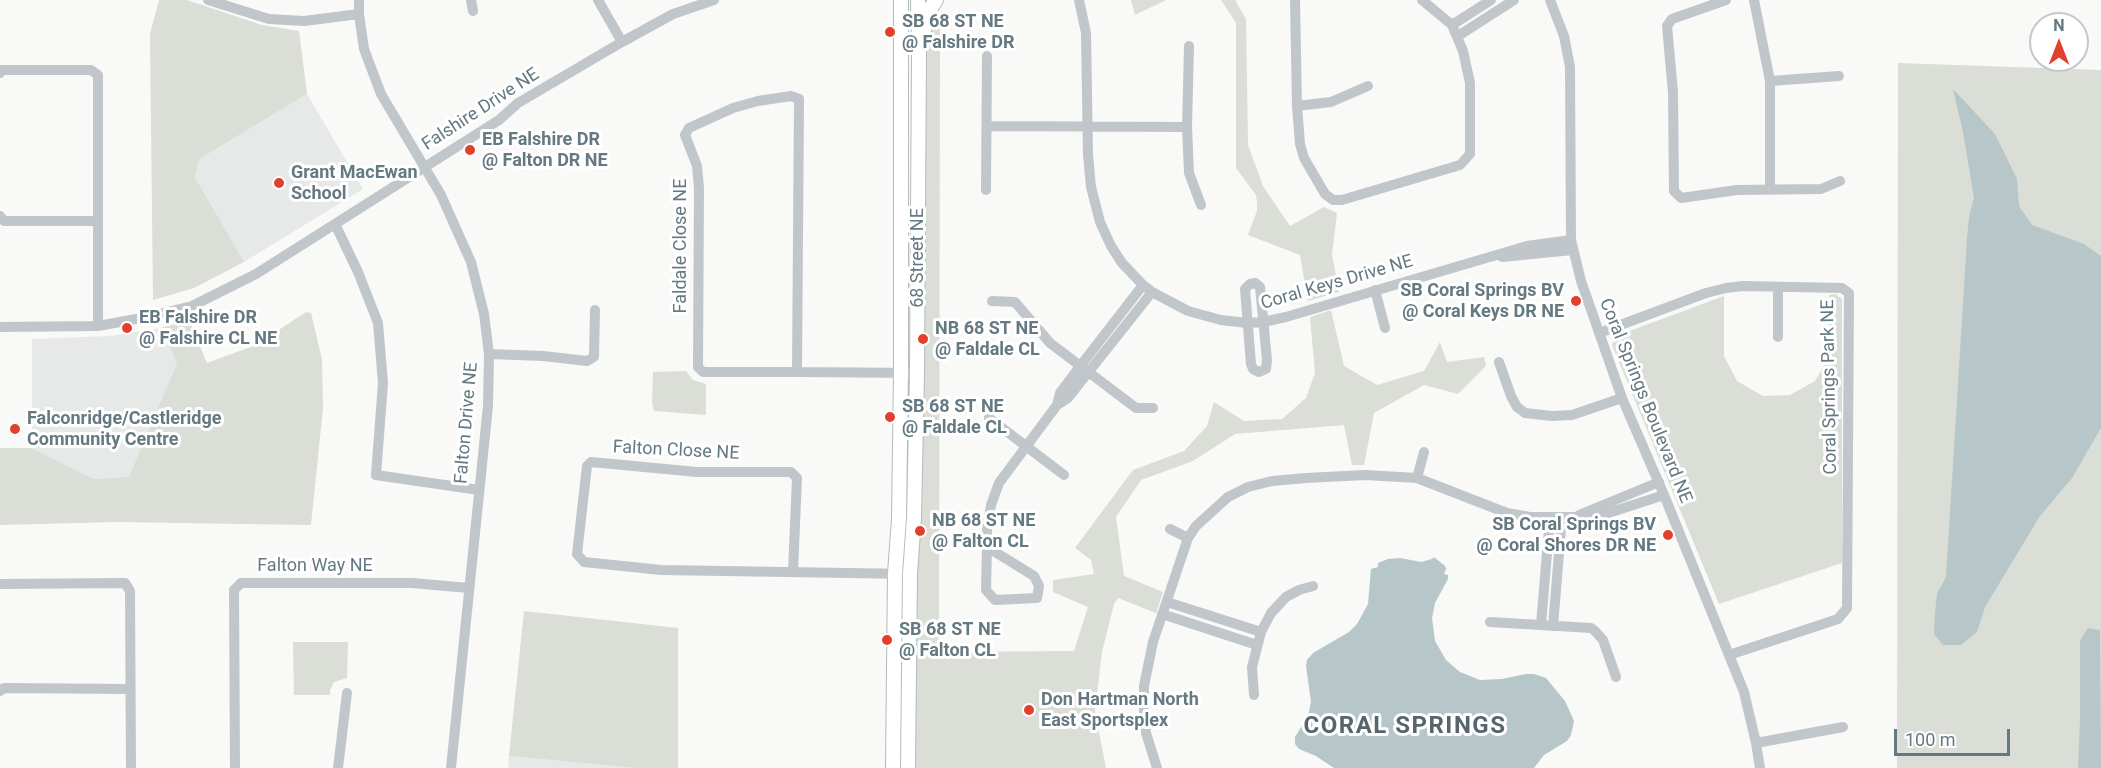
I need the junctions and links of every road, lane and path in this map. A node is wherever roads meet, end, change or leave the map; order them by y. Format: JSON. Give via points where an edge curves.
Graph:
{"nodes":[{"id":1,"x":208,"y":0,"type":"edge"},
{"id":2,"x":245,"y":0,"type":"edge"},
{"id":3,"x":359,"y":0,"type":"edge"},
{"id":4,"x":598,"y":0,"type":"edge"},
{"id":5,"x":714,"y":0,"type":"edge"},
{"id":6,"x":901,"y":0,"type":"edge"},
{"id":7,"x":918,"y":0,"type":"edge"},
{"id":8,"x":936,"y":0,"type":"edge"},
{"id":9,"x":1079,"y":0,"type":"edge"},
{"id":10,"x":1295,"y":0,"type":"edge"},
{"id":11,"x":1422,"y":0,"type":"edge"},
{"id":12,"x":1491,"y":0,"type":"edge"},
{"id":13,"x":1514,"y":0,"type":"edge"},
{"id":14,"x":1550,"y":0,"type":"edge"},
{"id":15,"x":1726,"y":0,"type":"edge"},
{"id":16,"x":1754,"y":0,"type":"edge"},
{"id":17,"x":701,"y":2,"type":"edge"},
{"id":18,"x":241,"y":11,"type":"junction"},
{"id":19,"x":359,"y":14,"type":"junction"},
{"id":20,"x":1452,"y":25,"type":"junction"},
{"id":21,"x":1458,"y":36,"type":"junction"},
{"id":22,"x":622,"y":42,"type":"junction"},
{"id":23,"x":1189,"y":46,"type":"dead end"},
{"id":24,"x":920,"y":52,"type":"junction"},
{"id":25,"x":987,"y":56,"type":"dead end"},
{"id":26,"x":0,"y":73,"type":"edge"},
{"id":27,"x":1839,"y":76,"type":"dead end"},
{"id":28,"x":1770,"y":81,"type":"junction"},
{"id":29,"x":1368,"y":86,"type":"dead end"},
{"id":30,"x":1297,"y":106,"type":"junction"},
{"id":31,"x":987,"y":126,"type":"junction"},
{"id":32,"x":1088,"y":127,"type":"junction"},
{"id":33,"x":1187,"y":127,"type":"junction"},
{"id":34,"x":424,"y":166,"type":"junction"},
{"id":35,"x":1840,"y":181,"type":"dead end"},
{"id":36,"x":986,"y":190,"type":"dead end"},
{"id":37,"x":1770,"y":190,"type":"junction"},
{"id":38,"x":1201,"y":205,"type":"dead end"},
{"id":39,"x":0,"y":216,"type":"edge"},
{"id":40,"x":97,"y":221,"type":"junction"},
{"id":41,"x":334,"y":224,"type":"junction"},
{"id":42,"x":1572,"y":245,"type":"junction"},
{"id":43,"x":1778,"y":287,"type":"junction"},
{"id":44,"x":1147,"y":288,"type":"junction"},
{"id":45,"x":1375,"y":290,"type":"junction"},
{"id":46,"x":992,"y":302,"type":"dead end"},
{"id":47,"x":595,"y":310,"type":"dead end"},
{"id":48,"x":1263,"y":322,"type":"junction"},
{"id":49,"x":1247,"y":323,"type":"junction"},
{"id":50,"x":98,"y":326,"type":"junction"},
{"id":51,"x":0,"y":327,"type":"edge"},
{"id":52,"x":1385,"y":328,"type":"dead end"},
{"id":53,"x":1599,"y":333,"type":"junction"},
{"id":54,"x":1778,"y":337,"type":"dead end"},
{"id":55,"x":489,"y":354,"type":"junction"},
{"id":56,"x":1499,"y":362,"type":"dead end"},
{"id":57,"x":1085,"y":368,"type":"junction"},
{"id":58,"x":797,"y":372,"type":"junction"},
{"id":59,"x":901,"y":373,"type":"junction"},
{"id":60,"x":917,"y":373,"type":"junction"},
{"id":61,"x":1622,"y":398,"type":"junction"},
{"id":62,"x":1153,"y":408,"type":"dead end"},
{"id":63,"x":989,"y":418,"type":"dead end"},
{"id":64,"x":1026,"y":445,"type":"junction"},
{"id":65,"x":1424,"y":452,"type":"dead end"},
{"id":66,"x":1064,"y":475,"type":"dead end"},
{"id":67,"x":1417,"y":478,"type":"junction"},
{"id":68,"x":1659,"y":482,"type":"junction"},
{"id":69,"x":479,"y":490,"type":"junction"},
{"id":70,"x":1664,"y":495,"type":"junction"},
{"id":71,"x":1550,"y":517,"type":"junction"},
{"id":72,"x":1562,"y":517,"type":"junction"},
{"id":73,"x":1576,"y":517,"type":"junction"},
{"id":74,"x":1170,"y":529,"type":"dead end"},
{"id":75,"x":1188,"y":538,"type":"junction"},
{"id":76,"x":987,"y":547,"type":"junction"},
{"id":77,"x":793,"y":571,"type":"junction"},
{"id":78,"x":895,"y":573,"type":"junction"},
{"id":79,"x":910,"y":573,"type":"junction"},
{"id":80,"x":0,"y":584,"type":"edge"},
{"id":81,"x":1313,"y":586,"type":"dead end"},
{"id":82,"x":469,"y":588,"type":"junction"},
{"id":83,"x":1167,"y":602,"type":"junction"},
{"id":84,"x":1162,"y":614,"type":"junction"},
{"id":85,"x":1490,"y":622,"type":"dead end"},
{"id":86,"x":1541,"y":625,"type":"junction"},
{"id":87,"x":1553,"y":626,"type":"junction"},
{"id":88,"x":1261,"y":632,"type":"junction"},
{"id":89,"x":1257,"y":645,"type":"junction"},
{"id":90,"x":1729,"y":655,"type":"junction"},
{"id":91,"x":1616,"y":677,"type":"dead end"},
{"id":92,"x":129,"y":688,"type":"junction"},
{"id":93,"x":0,"y":691,"type":"edge"},
{"id":94,"x":347,"y":693,"type":"dead end"},
{"id":95,"x":1254,"y":695,"type":"dead end"},
{"id":96,"x":1843,"y":726,"type":"dead end"},
{"id":97,"x":1756,"y":743,"type":"junction"},
{"id":98,"x":131,"y":768,"type":"edge"},
{"id":99,"x":235,"y":768,"type":"edge"},
{"id":100,"x":338,"y":768,"type":"edge"},
{"id":101,"x":451,"y":768,"type":"edge"},
{"id":102,"x":893,"y":768,"type":"edge"},
{"id":103,"x":908,"y":768,"type":"edge"},
{"id":104,"x":1157,"y":768,"type":"edge"},
{"id":105,"x":1760,"y":768,"type":"edge"}],
"edges":[{"from":1,"to":18,"type":"street"},
{"from":2,"to":18,"type":"street"},
{"from":3,"to":19,"type":"street","name":"Falton Drive NE"},
{"from":4,"to":22,"type":"street"},
{"from":5,"to":17,"type":"street","name":"Falshire Drive NE"},
{"from":6,"to":59,"type":"main road","name":"68 Street NE"},
{"from":7,"to":24,"type":"main road","name":"68 Street NE"},
{"from":8,"to":24,"type":"main road","via":[[928,12]]},
{"from":9,"to":32,"type":"street","name":"Coral Keys Drive NE","via":[[1086,33]]},
{"from":10,"to":30,"type":"street"},
{"from":11,"to":20,"type":"street"},
{"from":12,"to":20,"type":"street"},
{"from":13,"to":21,"type":"street"},
{"from":14,"to":42,"type":"street","name":"Coral Springs Boulevard NE","via":[[1564,36],[1570,67]]},
{"from":15,"to":37,"type":"street","via":[[1672,19],[1667,26],[1673,92],[1674,192],[1680,198]]},
{"from":16,"to":28,"type":"street"},
{"from":17,"to":22,"type":"street","name":"Falshire Drive NE"},
{"from":18,"to":19,"type":"street","via":[[269,19],[304,21]]},
{"from":19,"to":34,"type":"street","name":"Falton Drive NE","via":[[364,49],[381,94]]},
{"from":20,"to":21,"type":"street"},
{"from":21,"to":30,"type":"street","via":[[1470,83],[1471,148],[1460,165],[1334,200],[1324,194],[1304,158]]},
{"from":22,"to":34,"type":"street","name":"Falshire Drive NE"},
{"from":23,"to":33,"type":"street"},
{"from":24,"to":60,"type":"main road","name":"68 Street NE"},
{"from":25,"to":31,"type":"street"},
{"from":26,"to":40,"type":"street","via":[[91,70],[98,75]]},
{"from":27,"to":28,"type":"street"},
{"from":28,"to":37,"type":"street"},
{"from":29,"to":30,"type":"street","via":[[1330,102]]},
{"from":31,"to":32,"type":"street"},
{"from":31,"to":36,"type":"street"},
{"from":32,"to":33,"type":"street"},
{"from":32,"to":44,"type":"street","name":"Coral Keys Drive NE","via":[[1091,187],[1100,222],[1122,263]]},
{"from":33,"to":38,"type":"street","via":[[1189,173]]},
{"from":34,"to":41,"type":"street","name":"Falshire Drive NE"},
{"from":34,"to":55,"type":"street","name":"Falton Drive NE","via":[[471,262]]},
{"from":35,"to":37,"type":"street","via":[[1821,189]]},
{"from":39,"to":40,"type":"street","via":[[4,221]]},
{"from":40,"to":50,"type":"street"},
{"from":41,"to":50,"type":"street","name":"Falshire Drive NE","via":[[256,274],[192,306]]},
{"from":41,"to":69,"type":"street","via":[[378,323],[383,383],[376,475]]},
{"from":42,"to":45,"type":"street","name":"Coral Keys Drive NE","via":[[1527,246]]},
{"from":42,"to":53,"type":"street","name":"Coral Springs Boulevard NE"},
{"from":43,"to":53,"type":"street","name":"Coral Springs Park NE","via":[[1743,286],[1706,293]]},
{"from":43,"to":54,"type":"street"},
{"from":43,"to":90,"type":"street","name":"Coral Springs Park NE","via":[[1842,288],[1848,294],[1847,608],[1838,619]]},
{"from":44,"to":49,"type":"street","name":"Coral Keys Drive NE","via":[[1188,311]]},
{"from":44,"to":57,"type":"street"},
{"from":45,"to":48,"type":"street","name":"Coral Keys Drive NE"},
{"from":45,"to":52,"type":"street"},
{"from":46,"to":57,"type":"street","via":[[1015,302],[1050,344]]},
{"from":47,"to":55,"type":"street","via":[[594,357],[587,361]]},
{"from":48,"to":49,"type":"street","name":"Coral Keys Drive NE"},
{"from":48,"to":49,"type":"street","via":[[1260,287],[1255,283],[1245,289]]},
{"from":48,"to":49,"type":"street","via":[[1266,369],[1259,372],[1251,364]]},
{"from":50,"to":51,"type":"street","name":"Falshire Drive NE"},
{"from":53,"to":61,"type":"street","name":"Coral Springs Boulevard NE"},
{"from":55,"to":69,"type":"street","name":"Falton Drive NE"},
{"from":56,"to":61,"type":"street","via":[[1517,408],[1525,413],[1572,415]]},
{"from":57,"to":62,"type":"street","via":[[1136,408]]},
{"from":57,"to":64,"type":"street","via":[[1060,393],[1057,405]]},
{"from":58,"to":58,"type":"street","name":"Faldale Close NE","via":[[703,372],[698,368],[699,188],[697,166],[685,135],[688,128],[733,108],[791,96],[799,99]]},
{"from":58,"to":59,"type":"street","name":"Faldale Close NE"},
{"from":59,"to":60,"type":"street","name":"Faldale Close NE"},
{"from":59,"to":78,"type":"main road","name":"68 Street NE"},
{"from":60,"to":79,"type":"main road","name":"68 Street NE"},
{"from":61,"to":68,"type":"street","name":"Coral Springs Boulevard NE"},
{"from":63,"to":64,"type":"street"},
{"from":64,"to":66,"type":"street"},
{"from":64,"to":76,"type":"street","via":[[999,483],[991,505]]},
{"from":65,"to":67,"type":"street"},
{"from":67,"to":71,"type":"street","via":[[1507,513]]},
{"from":67,"to":75,"type":"street","via":[[1347,476],[1248,487],[1210,512]]},
{"from":68,"to":70,"type":"street","name":"Coral Springs Boulevard NE"},
{"from":68,"to":73,"type":"street"},
{"from":69,"to":82,"type":"street","name":"Falton Drive NE"},
{"from":70,"to":73,"type":"street","via":[[1605,515]]},
{"from":70,"to":90,"type":"street","name":"Coral Springs Boulevard NE"},
{"from":71,"to":72,"type":"street"},
{"from":71,"to":86,"type":"street"},
{"from":72,"to":73,"type":"street"},
{"from":72,"to":87,"type":"street"},
{"from":74,"to":75,"type":"street"},
{"from":75,"to":83,"type":"street"},
{"from":76,"to":76,"type":"street","via":[[986,590],[995,600],[1036,598],[1039,585],[1034,576]]},
{"from":77,"to":77,"type":"street","name":"Falton Close NE","via":[[797,478],[791,472],[697,472],[591,462],[587,466],[577,554],[584,562],[661,570]]},
{"from":77,"to":78,"type":"street","name":"Falton Close NE"},
{"from":78,"to":79,"type":"street","name":"Falton Close NE"},
{"from":78,"to":102,"type":"main road","name":"68 Street NE"},
{"from":79,"to":103,"type":"main road","name":"68 Street NE"},
{"from":80,"to":92,"type":"street","via":[[125,583],[130,591]]},
{"from":81,"to":88,"type":"street","via":[[1286,597]]},
{"from":82,"to":99,"type":"street","name":"Falton Way NE","via":[[412,583],[241,583],[234,590]]},
{"from":82,"to":101,"type":"street","name":"Falton Drive NE"},
{"from":83,"to":84,"type":"street"},
{"from":83,"to":88,"type":"street"},
{"from":84,"to":89,"type":"street"},
{"from":84,"to":104,"type":"street","via":[[1144,686],[1146,733]]},
{"from":85,"to":86,"type":"street"},
{"from":86,"to":87,"type":"street"},
{"from":87,"to":91,"type":"street","via":[[1595,631],[1603,640]]},
{"from":88,"to":89,"type":"street"},
{"from":89,"to":95,"type":"street","via":[[1251,675]]},
{"from":90,"to":97,"type":"street","name":"Coral Springs Boulevard NE","via":[[1744,692]]},
{"from":92,"to":93,"type":"street"},
{"from":92,"to":98,"type":"street"},
{"from":94,"to":100,"type":"street"},
{"from":96,"to":97,"type":"street"},
{"from":97,"to":105,"type":"street","name":"Coral Springs Boulevard NE"}]}
